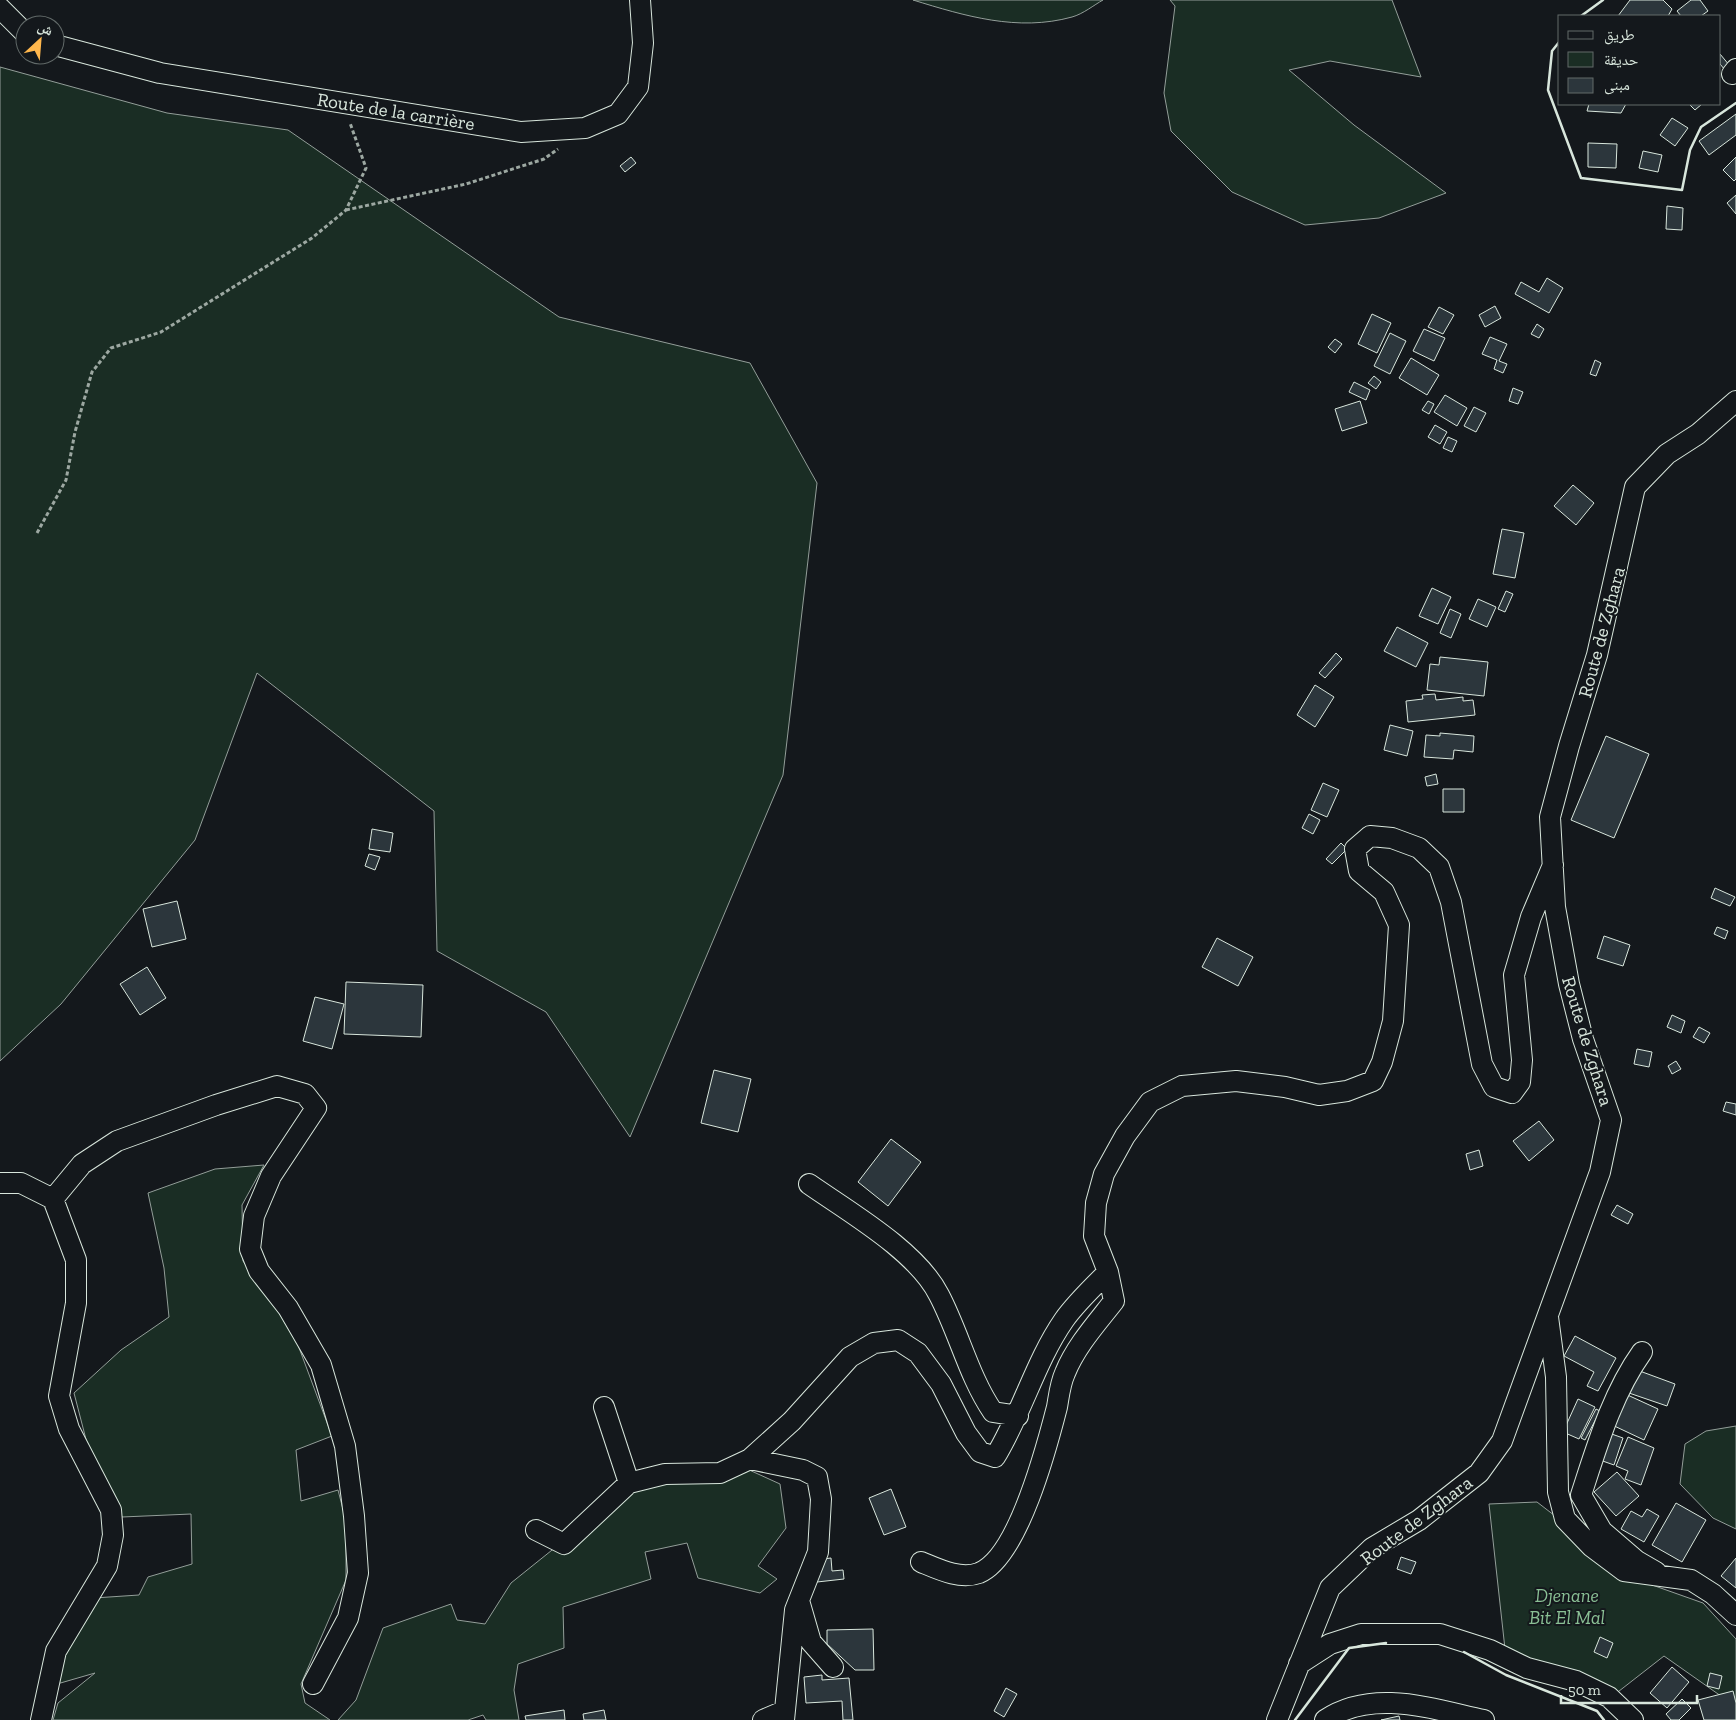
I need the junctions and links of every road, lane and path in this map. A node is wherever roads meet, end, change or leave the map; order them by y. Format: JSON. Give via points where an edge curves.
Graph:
{"nodes":[{"id":1,"x":640,"y":0,"type":"edge"},
{"id":2,"x":0,"y":8,"type":"edge"},
{"id":3,"x":15,"y":23,"type":"edge"},
{"id":4,"x":65,"y":49,"type":"edge"},
{"id":5,"x":343,"y":103,"type":"junction"},
{"id":6,"x":586,"y":128,"type":"junction"},
{"id":7,"x":346,"y":210,"type":"junction"},
{"id":8,"x":1736,"y":401,"type":"edge"},
{"id":9,"x":37,"y":534,"type":"dead end"},
{"id":10,"x":1553,"y":865,"type":"junction"},
{"id":11,"x":0,"y":1182,"type":"edge"},
{"id":12,"x":809,"y":1184,"type":"dead end"},
{"id":13,"x":54,"y":1199,"type":"junction"},
{"id":14,"x":1108,"y":1272,"type":"junction"},
{"id":15,"x":1548,"y":1314,"type":"junction"},
{"id":16,"x":1642,"y":1352,"type":"dead end"},
{"id":17,"x":604,"y":1408,"type":"dead end"},
{"id":18,"x":1018,"y":1416,"type":"junction"},
{"id":19,"x":750,"y":1459,"type":"junction"},
{"id":20,"x":629,"y":1483,"type":"junction"},
{"id":21,"x":536,"y":1530,"type":"dead end"},
{"id":22,"x":921,"y":1562,"type":"dead end"},
{"id":23,"x":1661,"y":1575,"type":"junction"},
{"id":24,"x":799,"y":1601,"type":"junction"},
{"id":25,"x":1736,"y":1615,"type":"edge"},
{"id":26,"x":1299,"y":1664,"type":"junction"},
{"id":27,"x":833,"y":1667,"type":"dead end"},
{"id":28,"x":313,"y":1684,"type":"dead end"},
{"id":29,"x":784,"y":1716,"type":"edge"},
{"id":30,"x":41,"y":1720,"type":"edge"},
{"id":31,"x":763,"y":1720,"type":"edge"},
{"id":32,"x":1277,"y":1720,"type":"edge"},
{"id":33,"x":1325,"y":1720,"type":"edge"},
{"id":34,"x":1484,"y":1720,"type":"edge"},
{"id":35,"x":1633,"y":1720,"type":"edge"}],
"edges":[{"from":1,"to":6,"type":"street","name":"Route de la carrière","via":[[643,43],[638,87],[618,114]]},
{"from":2,"to":3,"type":"street"},
{"from":4,"to":5,"type":"street","name":"Route de la carrière","via":[[160,73]]},
{"from":5,"to":6,"type":"street","name":"Route de la carrière","via":[[521,132]]},
{"from":5,"to":7,"type":"path","via":[[366,168]]},
{"from":6,"to":7,"type":"path","via":[[544,159],[466,184]]},
{"from":7,"to":9,"type":"path","via":[[312,238],[161,332],[110,348],[92,372],[74,432],[66,480]]},
{"from":8,"to":10,"type":"street","name":"Route de Zghara","via":[[1698,434],[1667,454],[1635,487],[1597,655],[1550,818]]},
{"from":10,"to":14,"type":"street","via":[[1531,917],[1514,975],[1522,1060],[1520,1082],[1512,1093],[1494,1087],[1482,1064],[1451,902],[1439,867],[1419,848],[1392,838],[1370,836],[1355,849],[1359,871],[1384,892],[1399,925],[1394,1020],[1382,1062],[1372,1080],[1347,1091],[1319,1095],[1236,1081],[1182,1086],[1150,1102],[1125,1136],[1104,1174],[1096,1203],[1094,1236]]},
{"from":10,"to":15,"type":"street","name":"Route de Zghara","via":[[1555,908],[1569,984],[1612,1120],[1600,1172]]},
{"from":11,"to":13,"type":"street","via":[[21,1183]]},
{"from":12,"to":18,"type":"street","via":[[916,1262],[938,1293],[982,1395],[993,1412]]},
{"from":13,"to":28,"type":"street","via":[[82,1164],[117,1141],[216,1105],[277,1086],[305,1094],[316,1108],[271,1176],[254,1216],[250,1249],[259,1271],[288,1308],[321,1365],[345,1446],[358,1573],[348,1618]]},
{"from":13,"to":30,"type":"street","via":[[76,1260],[76,1303],[59,1396],[69,1429],[111,1510],[113,1534],[107,1566],[56,1651]]},
{"from":14,"to":18,"type":"street","via":[[1064,1320]]},
{"from":14,"to":22,"type":"street","via":[[1114,1301],[1076,1349],[1064,1375],[1018,1528],[1002,1555],[979,1573],[952,1574]]},
{"from":15,"to":23,"type":"street","via":[[1556,1377],[1558,1492],[1565,1519],[1592,1547],[1624,1571]]},
{"from":15,"to":26,"type":"street","name":"Route de Zghara","via":[[1502,1440],[1479,1473],[1419,1520],[1372,1548],[1330,1588]]},
{"from":16,"to":23,"type":"street","via":[[1633,1364],[1602,1431],[1581,1495],[1602,1531],[1636,1562]]},
{"from":17,"to":20,"type":"street"},
{"from":18,"to":19,"type":"street","via":[[995,1457],[980,1452],[918,1353],[898,1340],[874,1343],[850,1357],[792,1421]]},
{"from":19,"to":20,"type":"street","via":[[720,1473],[664,1474]]},
{"from":19,"to":24,"type":"street","via":[[803,1470],[817,1477],[821,1499],[818,1552]]},
{"from":20,"to":21,"type":"street","via":[[564,1544]]},
{"from":23,"to":25,"type":"street","via":[[1690,1580],[1713,1594]]},
{"from":24,"to":27,"type":"street","via":[[811,1642]]},
{"from":24,"to":29,"type":"street","via":[[795,1610]]},
{"from":26,"to":32,"type":"street","name":"Route de Zghara"},
{"from":26,"to":35,"type":"street","via":[[1330,1644],[1361,1634],[1440,1634],[1490,1650],[1527,1668],[1576,1681],[1609,1697]]},
{"from":29,"to":31,"type":"street"},
{"from":33,"to":34,"type":"street","via":[[1340,1710],[1387,1702]]}]}
